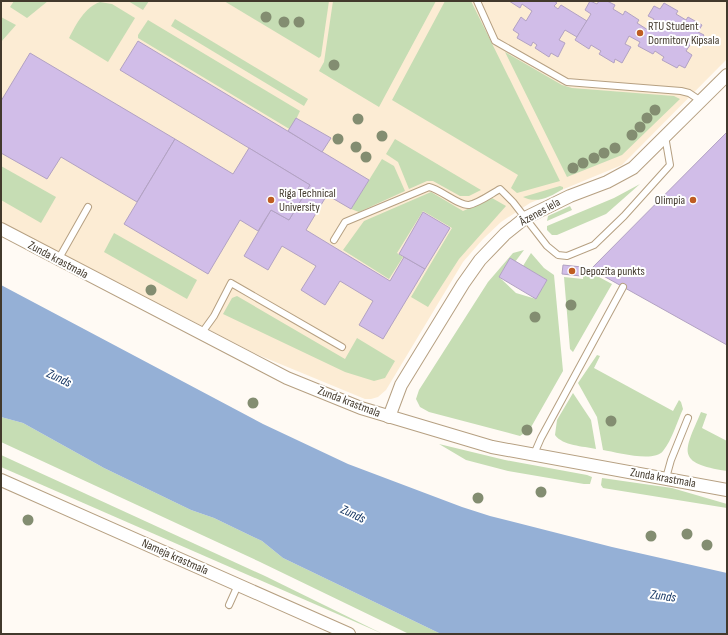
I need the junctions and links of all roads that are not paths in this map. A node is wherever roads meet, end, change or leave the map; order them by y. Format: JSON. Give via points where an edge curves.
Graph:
{"nodes":[{"id":1,"x":477,"y":1,"type":"edge"},
{"id":2,"x":727,"y":75,"type":"edge"},
{"id":3,"x":701,"y":102,"type":"junction"},
{"id":4,"x":665,"y":136,"type":"junction"},
{"id":5,"x":88,"y":207,"type":"dead end"},
{"id":6,"x":525,"y":218,"type":"junction"},
{"id":7,"x":1,"y":229,"type":"edge"},
{"id":8,"x":334,"y":240,"type":"dead end"},
{"id":9,"x":58,"y":260,"type":"junction"},
{"id":10,"x":623,"y":286,"type":"dead end"},
{"id":11,"x":201,"y":334,"type":"junction"},
{"id":12,"x":342,"y":347,"type":"dead end"},
{"id":13,"x":389,"y":417,"type":"junction"},
{"id":14,"x":688,"y":418,"type":"dead end"},
{"id":15,"x":534,"y":454,"type":"junction"},
{"id":16,"x":666,"y":478,"type":"junction"},
{"id":17,"x":1,"y":480,"type":"edge"},
{"id":18,"x":727,"y":490,"type":"edge"},
{"id":19,"x":238,"y":585,"type":"junction"},
{"id":20,"x":229,"y":605,"type":"dead end"},
{"id":21,"x":349,"y":634,"type":"edge"}],
"edges":[{"from":1,"to":3,"type":"lane","via":[[495,41],[567,82],[681,91],[689,93]]},
{"from":2,"to":3,"type":"street","name":"Āzenes iela"},
{"from":3,"to":4,"type":"street","name":"Āzenes iela"},
{"from":4,"to":6,"type":"street","name":"Āzenes iela","via":[[633,168]]},
{"from":4,"to":6,"type":"lane","via":[[670,165],[594,245],[567,256],[558,255],[547,246]]},
{"from":5,"to":9,"type":"lane"},
{"from":6,"to":8,"type":"lane","via":[[500,189],[469,205],[429,187],[345,222]]},
{"from":6,"to":13,"type":"street","name":"Āzenes iela","via":[[480,260],[463,284],[401,385]]},
{"from":7,"to":9,"type":"street","name":"Zunda krastmala"},
{"from":9,"to":11,"type":"street","name":"Zunda krastmala"},
{"from":10,"to":15,"type":"lane"},
{"from":11,"to":12,"type":"lane","via":[[214,316],[231,283]]},
{"from":11,"to":13,"type":"street","name":"Zunda krastmala","via":[[287,378]]},
{"from":13,"to":15,"type":"street","name":"Zunda krastmala","via":[[492,447]]},
{"from":14,"to":16,"type":"lane","via":[[670,460]]},
{"from":15,"to":16,"type":"street","name":"Zunda krastmala"},
{"from":16,"to":18,"type":"street","name":"Zunda krastmala"},
{"from":17,"to":19,"type":"street","name":"Nameja krastmala"},
{"from":19,"to":20,"type":"lane"},
{"from":19,"to":21,"type":"street","name":"Nameja krastmala"}]}
